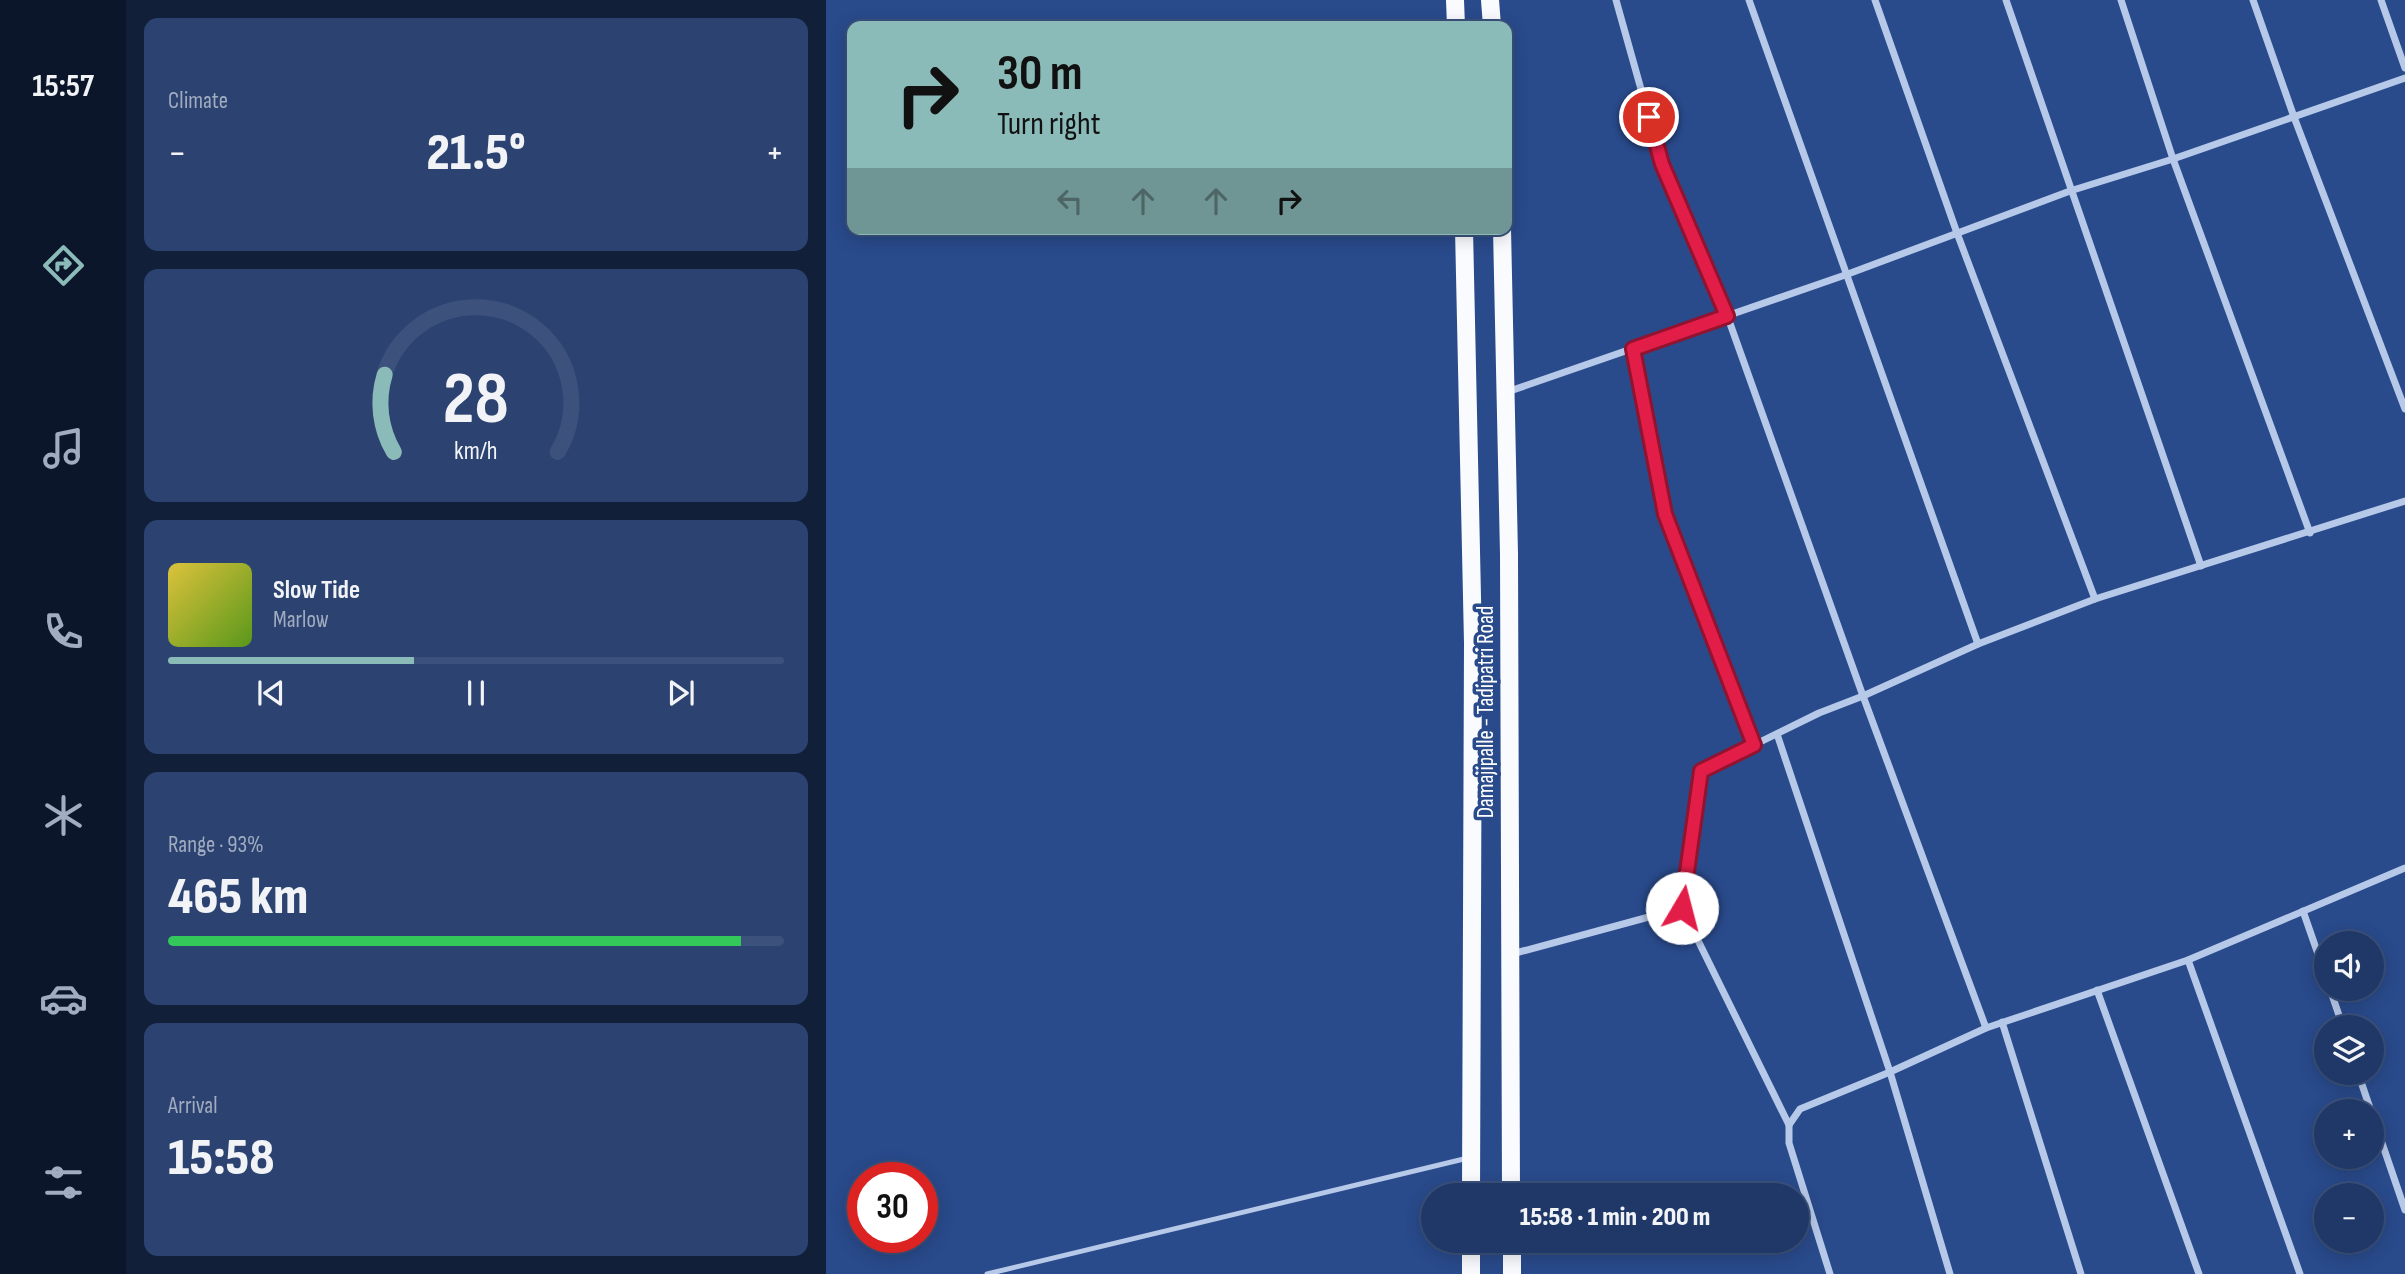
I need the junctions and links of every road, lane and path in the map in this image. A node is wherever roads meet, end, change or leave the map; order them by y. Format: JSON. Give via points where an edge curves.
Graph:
{"nodes":[{"id":1,"x":1455,"y":0,"type":"edge"},
{"id":2,"x":1490,"y":0,"type":"edge"},
{"id":3,"x":1616,"y":0,"type":"edge"},
{"id":4,"x":1749,"y":0,"type":"edge"},
{"id":5,"x":1875,"y":0,"type":"edge"},
{"id":6,"x":2006,"y":0,"type":"edge"},
{"id":7,"x":2121,"y":0,"type":"edge"},
{"id":8,"x":2253,"y":0,"type":"edge"},
{"id":9,"x":2381,"y":0,"type":"edge"},
{"id":10,"x":1456,"y":21,"type":"edge"},
{"id":11,"x":1492,"y":21,"type":"edge"},
{"id":12,"x":2405,"y":68,"type":"edge"},
{"id":13,"x":2405,"y":78,"type":"edge"},
{"id":14,"x":2294,"y":117,"type":"junction"},
{"id":15,"x":2173,"y":159,"type":"junction"},
{"id":16,"x":2070,"y":191,"type":"junction"},
{"id":17,"x":1957,"y":233,"type":"junction"},
{"id":18,"x":1464,"y":235,"type":"edge"},
{"id":19,"x":1502,"y":235,"type":"edge"},
{"id":20,"x":1848,"y":274,"type":"junction"},
{"id":21,"x":1727,"y":316,"type":"junction"},
{"id":22,"x":1633,"y":349,"type":"junction"},
{"id":23,"x":1507,"y":393,"type":"junction"},
{"id":24,"x":2405,"y":409,"type":"edge"},
{"id":25,"x":2405,"y":501,"type":"edge"},
{"id":26,"x":2310,"y":533,"type":"junction"},
{"id":27,"x":2202,"y":566,"type":"junction"},
{"id":28,"x":2095,"y":599,"type":"junction"},
{"id":29,"x":1978,"y":644,"type":"junction"},
{"id":30,"x":1863,"y":696,"type":"junction"},
{"id":31,"x":1777,"y":734,"type":"junction"},
{"id":32,"x":1754,"y":745,"type":"junction"},
{"id":33,"x":2405,"y":868,"type":"edge"},
{"id":34,"x":1682,"y":908,"type":"junction"},
{"id":35,"x":2303,"y":911,"type":"junction"},
{"id":36,"x":2314,"y":943,"type":"edge"},
{"id":37,"x":1509,"y":954,"type":"junction"},
{"id":38,"x":2188,"y":960,"type":"junction"},
{"id":39,"x":2098,"y":990,"type":"junction"},
{"id":40,"x":2002,"y":1022,"type":"junction"},
{"id":41,"x":1986,"y":1028,"type":"junction"},
{"id":42,"x":1890,"y":1072,"type":"junction"},
{"id":43,"x":2362,"y":1085,"type":"edge"},
{"id":44,"x":1789,"y":1125,"type":"junction"},
{"id":45,"x":1471,"y":1157,"type":"junction"},
{"id":46,"x":1471,"y":1183,"type":"edge"},
{"id":47,"x":1511,"y":1183,"type":"edge"},
{"id":48,"x":2405,"y":1210,"type":"edge"},
{"id":49,"x":1471,"y":1253,"type":"edge"},
{"id":50,"x":1512,"y":1253,"type":"edge"},
{"id":51,"x":987,"y":1274,"type":"edge"},
{"id":52,"x":1471,"y":1274,"type":"edge"},
{"id":53,"x":1512,"y":1274,"type":"edge"},
{"id":54,"x":1830,"y":1274,"type":"edge"},
{"id":55,"x":1950,"y":1274,"type":"edge"},
{"id":56,"x":2081,"y":1274,"type":"edge"},
{"id":57,"x":2199,"y":1274,"type":"edge"},
{"id":58,"x":2300,"y":1274,"type":"edge"}],
"edges":[{"from":1,"to":10,"type":"main road"},
{"from":2,"to":11,"type":"main road"},
{"from":3,"to":21,"type":"street","via":[[1662,164]]},
{"from":4,"to":20,"type":"street"},
{"from":5,"to":17,"type":"street"},
{"from":6,"to":16,"type":"street"},
{"from":7,"to":15,"type":"street"},
{"from":8,"to":14,"type":"street"},
{"from":9,"to":12,"type":"street"},
{"from":13,"to":14,"type":"street"},
{"from":14,"to":15,"type":"street"},
{"from":14,"to":24,"type":"street"},
{"from":15,"to":16,"type":"street"},
{"from":15,"to":26,"type":"street"},
{"from":16,"to":17,"type":"street"},
{"from":16,"to":27,"type":"street"},
{"from":17,"to":20,"type":"street"},
{"from":17,"to":28,"type":"street"},
{"from":18,"to":45,"type":"main road","name":"Damajipalle - Tadipatri Road","via":[[1473,643]]},
{"from":19,"to":23,"type":"main road","name":"Damajipalle - Tadipatri Road"},
{"from":20,"to":21,"type":"street"},
{"from":20,"to":29,"type":"street"},
{"from":21,"to":22,"type":"street"},
{"from":21,"to":30,"type":"street"},
{"from":22,"to":23,"type":"street"},
{"from":22,"to":32,"type":"street","via":[[1665,514]]},
{"from":23,"to":37,"type":"main road","name":"Damajipalle - Tadipatri Road"},
{"from":25,"to":26,"type":"street"},
{"from":26,"to":27,"type":"street"},
{"from":27,"to":28,"type":"street"},
{"from":28,"to":29,"type":"street"},
{"from":29,"to":30,"type":"street"},
{"from":30,"to":31,"type":"street"},
{"from":30,"to":41,"type":"street"},
{"from":31,"to":32,"type":"street"},
{"from":31,"to":42,"type":"street"},
{"from":32,"to":34,"type":"street","via":[[1701,771]]},
{"from":33,"to":35,"type":"street"},
{"from":34,"to":37,"type":"street"},
{"from":34,"to":44,"type":"street"},
{"from":35,"to":36,"type":"street"},
{"from":35,"to":38,"type":"street"},
{"from":37,"to":47,"type":"main road","name":"Damajipalle - Tadipatri Road"},
{"from":38,"to":39,"type":"street"},
{"from":38,"to":58,"type":"street"},
{"from":39,"to":40,"type":"street"},
{"from":39,"to":57,"type":"street"},
{"from":40,"to":41,"type":"street"},
{"from":40,"to":56,"type":"street"},
{"from":41,"to":42,"type":"street"},
{"from":42,"to":44,"type":"street","via":[[1800,1110]]},
{"from":42,"to":55,"type":"street"},
{"from":43,"to":48,"type":"street"},
{"from":44,"to":54,"type":"street","via":[[1788,1143]]},
{"from":45,"to":46,"type":"main road","name":"Damajipalle - Tadipatri Road"},
{"from":45,"to":51,"type":"lane"},
{"from":49,"to":52,"type":"main road"},
{"from":50,"to":53,"type":"main road"}]}
